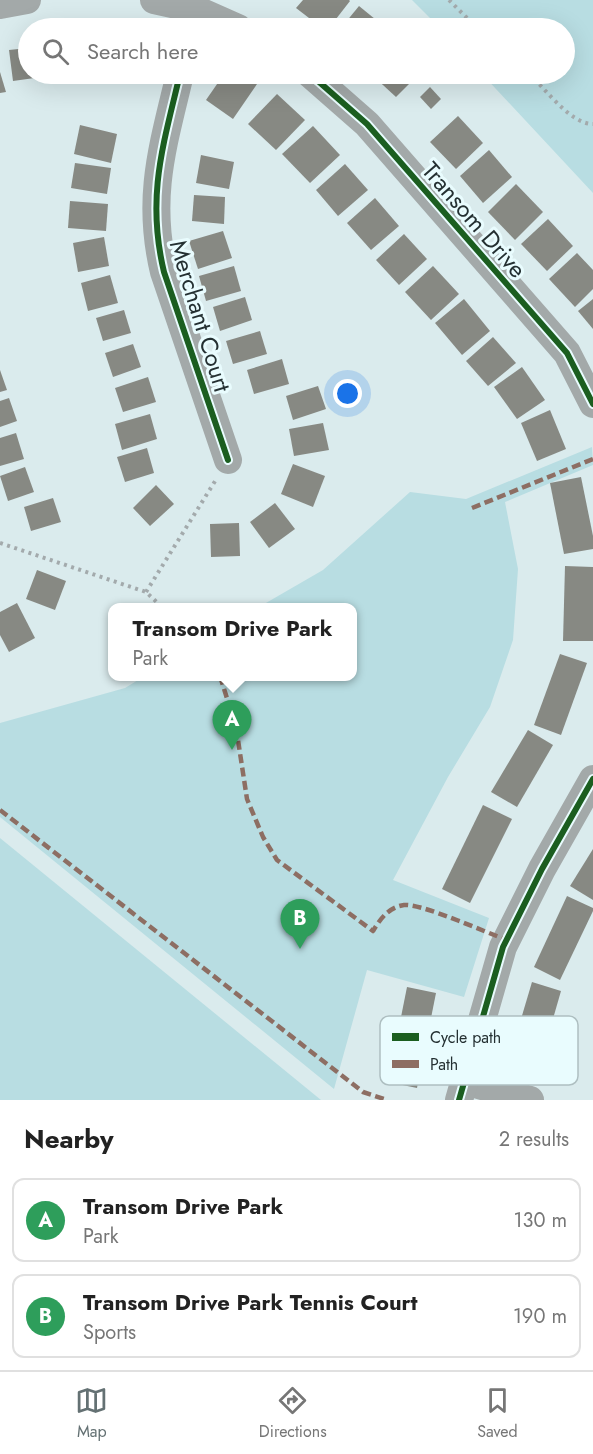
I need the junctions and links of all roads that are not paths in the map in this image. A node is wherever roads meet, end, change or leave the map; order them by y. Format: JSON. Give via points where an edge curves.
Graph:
{"nodes":[{"id":1,"x":27,"y":0,"type":"edge"},
{"id":2,"x":154,"y":0,"type":"edge"},
{"id":3,"x":0,"y":5,"type":"edge"},
{"id":4,"x":195,"y":12,"type":"edge"},
{"id":5,"x":211,"y":18,"type":"edge"},
{"id":6,"x":178,"y":84,"type":"edge"},
{"id":7,"x":321,"y":84,"type":"edge"},
{"id":8,"x":593,"y":404,"type":"edge"},
{"id":9,"x":228,"y":460,"type":"road end"},
{"id":10,"x":593,"y":779,"type":"edge"},
{"id":11,"x":483,"y":1016,"type":"edge"},
{"id":12,"x":462,"y":1090,"type":"edge"},
{"id":13,"x":530,"y":1100,"type":"edge"}],
"edges":[{"from":1,"to":3,"type":"street"},
{"from":2,"to":4,"type":"street"},
{"from":4,"to":5,"type":"street"},
{"from":6,"to":9,"type":"street","name":"Merchant Court","via":[[156,182],[157,245]]},
{"from":7,"to":8,"type":"street","name":"Transom Drive","via":[[367,124],[567,353]]},
{"from":10,"to":11,"type":"street","via":[[503,947]]},
{"from":12,"to":13,"type":"street"}]}
